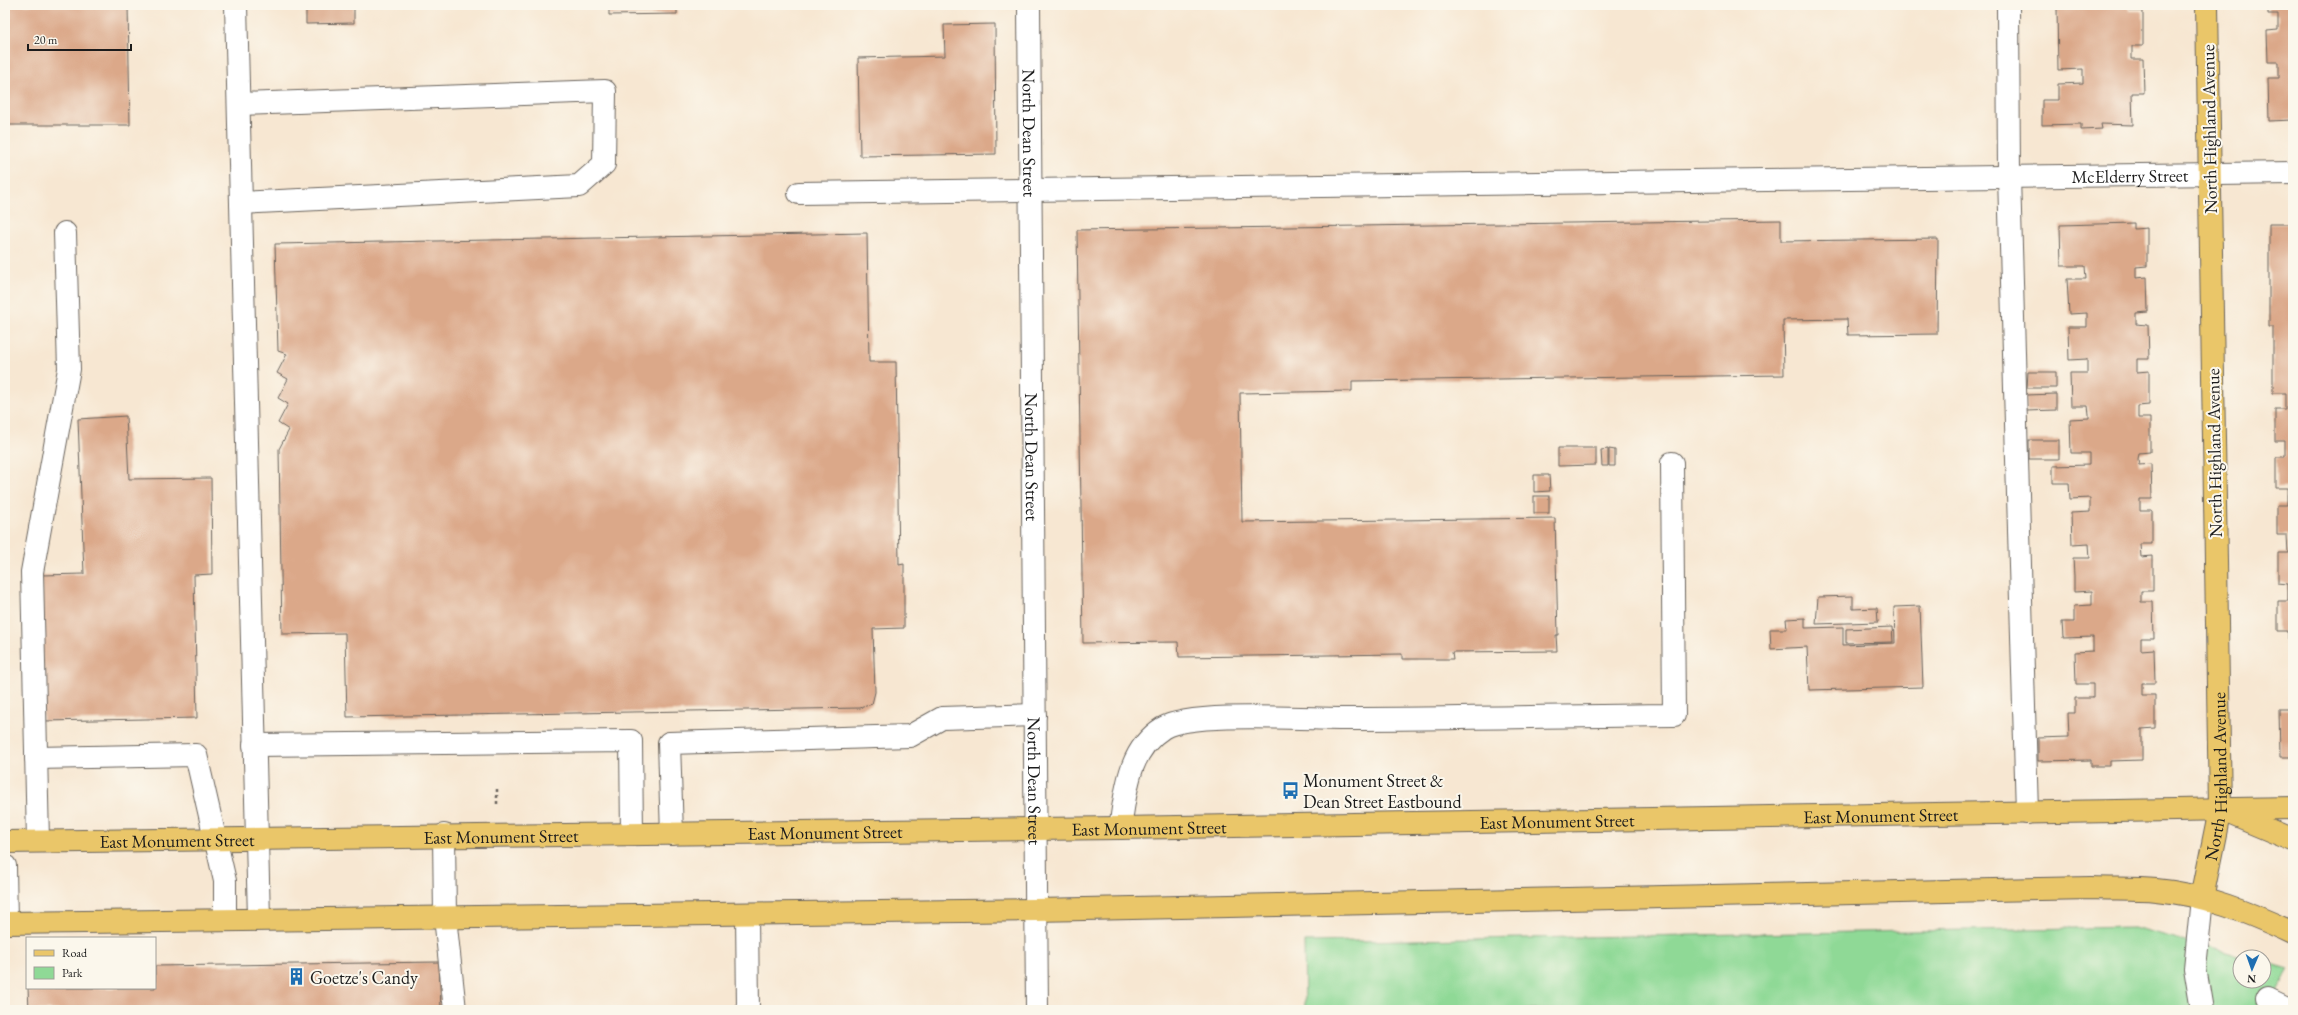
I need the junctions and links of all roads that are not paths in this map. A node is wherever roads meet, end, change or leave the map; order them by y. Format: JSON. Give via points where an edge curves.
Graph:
{"nodes":[{"id":1,"x":236,"y":5,"type":"edge"},
{"id":2,"x":1029,"y":5,"type":"edge"},
{"id":3,"x":2008,"y":5,"type":"edge"},
{"id":4,"x":2207,"y":5,"type":"edge"},
{"id":5,"x":239,"y":104,"type":"junction"},
{"id":6,"x":2293,"y":172,"type":"edge"},
{"id":7,"x":2210,"y":174,"type":"junction"},
{"id":8,"x":2000,"y":177,"type":"junction"},
{"id":9,"x":1030,"y":190,"type":"junction"},
{"id":10,"x":799,"y":193,"type":"dead end"},
{"id":11,"x":241,"y":203,"type":"junction"},
{"id":12,"x":65,"y":233,"type":"dead end"},
{"id":13,"x":1672,"y":463,"type":"dead end"},
{"id":14,"x":1035,"y":715,"type":"junction"},
{"id":15,"x":254,"y":745,"type":"junction"},
{"id":16,"x":36,"y":758,"type":"junction"},
{"id":17,"x":2293,"y":808,"type":"edge"},
{"id":18,"x":2220,"y":809,"type":"junction"},
{"id":19,"x":2027,"y":813,"type":"junction"},
{"id":20,"x":1120,"y":828,"type":"junction"},
{"id":21,"x":1036,"y":829,"type":"junction"},
{"id":22,"x":632,"y":834,"type":"junction"},
{"id":23,"x":672,"y":834,"type":"junction"},
{"id":24,"x":444,"y":835,"type":"junction"},
{"id":25,"x":257,"y":838,"type":"junction"},
{"id":26,"x":215,"y":839,"type":"junction"},
{"id":27,"x":2293,"y":840,"type":"edge"},
{"id":28,"x":38,"y":841,"type":"junction"},
{"id":29,"x":5,"y":842,"type":"edge"},
{"id":30,"x":5,"y":866,"type":"edge"},
{"id":31,"x":2202,"y":898,"type":"junction"},
{"id":32,"x":1036,"y":910,"type":"junction"},
{"id":33,"x":747,"y":914,"type":"junction"},
{"id":34,"x":445,"y":917,"type":"junction"},
{"id":35,"x":259,"y":919,"type":"junction"},
{"id":36,"x":225,"y":920,"type":"junction"},
{"id":37,"x":6,"y":923,"type":"edge"},
{"id":38,"x":2293,"y":933,"type":"edge"},
{"id":39,"x":2267,"y":999,"type":"dead end"},
{"id":40,"x":456,"y":1010,"type":"edge"},
{"id":41,"x":748,"y":1010,"type":"edge"},
{"id":42,"x":1037,"y":1010,"type":"edge"},
{"id":43,"x":2202,"y":1010,"type":"edge"},
{"id":44,"x":2290,"y":1010,"type":"edge"}],
"edges":[{"from":1,"to":5,"type":"street"},
{"from":2,"to":9,"type":"street","name":"North Dean Street"},
{"from":3,"to":8,"type":"street"},
{"from":4,"to":7,"type":"main road","name":"North Highland Avenue"},
{"from":5,"to":11,"type":"street"},
{"from":5,"to":11,"type":"street","via":[[605,91],[604,164],[579,186]]},
{"from":6,"to":7,"type":"street","name":"McElderry Street"},
{"from":7,"to":8,"type":"street","name":"McElderry Street"},
{"from":7,"to":18,"type":"main road","name":"North Highland Avenue"},
{"from":8,"to":9,"type":"street","name":"McElderry Street"},
{"from":8,"to":19,"type":"street"},
{"from":9,"to":10,"type":"street","name":"McElderry Street"},
{"from":9,"to":14,"type":"street","name":"North Dean Street"},
{"from":11,"to":15,"type":"street"},
{"from":12,"to":16,"type":"street","via":[[69,370],[32,572]]},
{"from":13,"to":20,"type":"street","via":[[1674,715],[1195,719],[1164,727],[1142,746],[1128,774]]},
{"from":14,"to":21,"type":"street","name":"North Dean Street"},
{"from":14,"to":23,"type":"street","via":[[942,718],[910,736],[669,743]]},
{"from":15,"to":22,"type":"street","via":[[630,741]]},
{"from":15,"to":25,"type":"street"},
{"from":16,"to":26,"type":"street","via":[[196,755]]},
{"from":16,"to":28,"type":"street"},
{"from":17,"to":18,"type":"main road","name":"East Monument Street"},
{"from":18,"to":19,"type":"main road","name":"East Monument Street"},
{"from":18,"to":27,"type":"main road"},
{"from":18,"to":31,"type":"main road","name":"North Highland Avenue"},
{"from":19,"to":20,"type":"main road","name":"East Monument Street"},
{"from":20,"to":21,"type":"main road","name":"East Monument Street"},
{"from":21,"to":23,"type":"main road","name":"East Monument Street"},
{"from":21,"to":32,"type":"street","name":"North Dean Street"},
{"from":22,"to":23,"type":"main road","name":"East Monument Street"},
{"from":22,"to":24,"type":"main road","name":"East Monument Street"},
{"from":24,"to":25,"type":"main road","name":"East Monument Street"},
{"from":24,"to":34,"type":"street"},
{"from":25,"to":26,"type":"main road","name":"East Monument Street"},
{"from":25,"to":35,"type":"street"},
{"from":26,"to":28,"type":"main road","name":"East Monument Street"},
{"from":26,"to":36,"type":"street","via":[[225,881]]},
{"from":28,"to":29,"type":"main road","name":"East Monument Street"},
{"from":30,"to":37,"type":"street"},
{"from":31,"to":32,"type":"main road","via":[[2156,890],[2092,888]]},
{"from":31,"to":38,"type":"main road","via":[[2235,908]]},
{"from":31,"to":43,"type":"street","via":[[2195,968]]},
{"from":32,"to":33,"type":"main road"},
{"from":32,"to":42,"type":"street","name":"North Dean Street"},
{"from":33,"to":34,"type":"main road"},
{"from":33,"to":41,"type":"street"},
{"from":34,"to":35,"type":"main road"},
{"from":34,"to":40,"type":"street"},
{"from":35,"to":36,"type":"main road"},
{"from":36,"to":37,"type":"main road"},
{"from":39,"to":44,"type":"street"}]}
